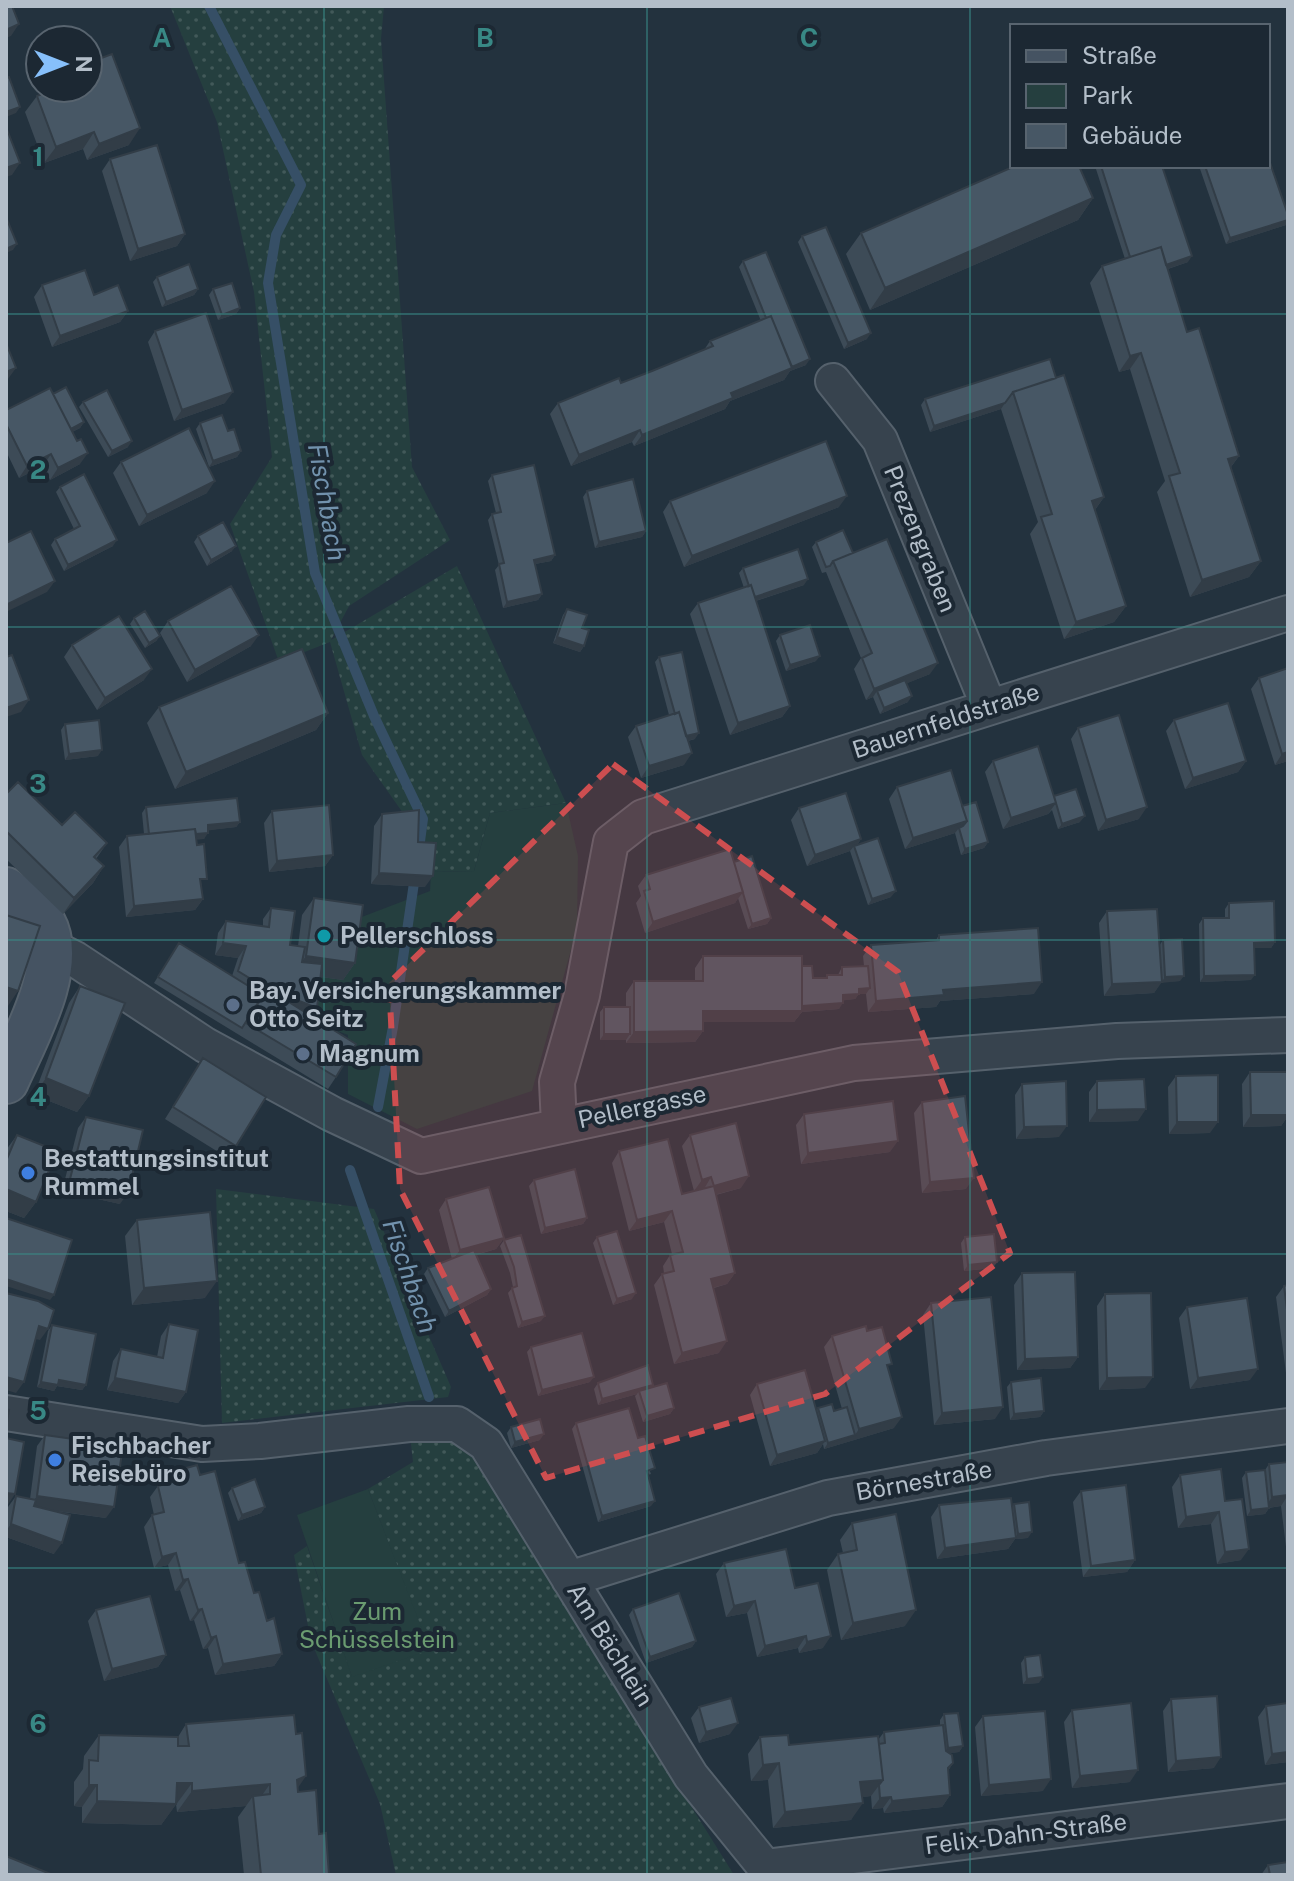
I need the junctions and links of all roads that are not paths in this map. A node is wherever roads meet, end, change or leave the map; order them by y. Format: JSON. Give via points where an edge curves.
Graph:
{"nodes":[{"id":1,"x":833,"y":381,"type":"dead end"},
{"id":2,"x":1288,"y":613,"type":"edge"},
{"id":3,"x":989,"y":707,"type":"junction"},
{"id":4,"x":6,"y":890,"type":"edge"},
{"id":5,"x":51,"y":947,"type":"junction"},
{"id":6,"x":1288,"y":1035,"type":"edge"},
{"id":7,"x":6,"y":1081,"type":"edge"},
{"id":8,"x":559,"y":1125,"type":"junction"},
{"id":9,"x":6,"y":1413,"type":"edge"},
{"id":10,"x":1288,"y":1426,"type":"edge"},
{"id":11,"x":569,"y":1579,"type":"junction"},
{"id":12,"x":1288,"y":1801,"type":"edge"},
{"id":13,"x":765,"y":1867,"type":"joint"}],
"edges":[{"from":1,"to":3,"type":"street","name":"Prezengraben","via":[[880,440]]},
{"from":2,"to":3,"type":"street","name":"Bauernfeldstraße"},
{"from":3,"to":8,"type":"street","name":"Bauernfeldstraße","via":[[643,817],[611,842],[582,995],[557,1082]]},
{"from":4,"to":5,"type":"main road","via":[[42,921]]},
{"from":5,"to":7,"type":"main road","via":[[37,1011]]},
{"from":5,"to":8,"type":"street","name":"Pellergasse","via":[[205,1045],[421,1156]]},
{"from":6,"to":8,"type":"street","name":"Pellergasse","via":[[1117,1041],[854,1063]]},
{"from":9,"to":11,"type":"street","name":"Am Bächlein","via":[[202,1444],[457,1424],[486,1444]]},
{"from":10,"to":11,"type":"street","name":"Börnestraße","via":[[1046,1458],[828,1498]]},
{"from":11,"to":13,"type":"street","name":"Am Bächlein","via":[[691,1776]]},
{"from":12,"to":13,"type":"street","name":"Felix-Dahn-Straße"}]}
